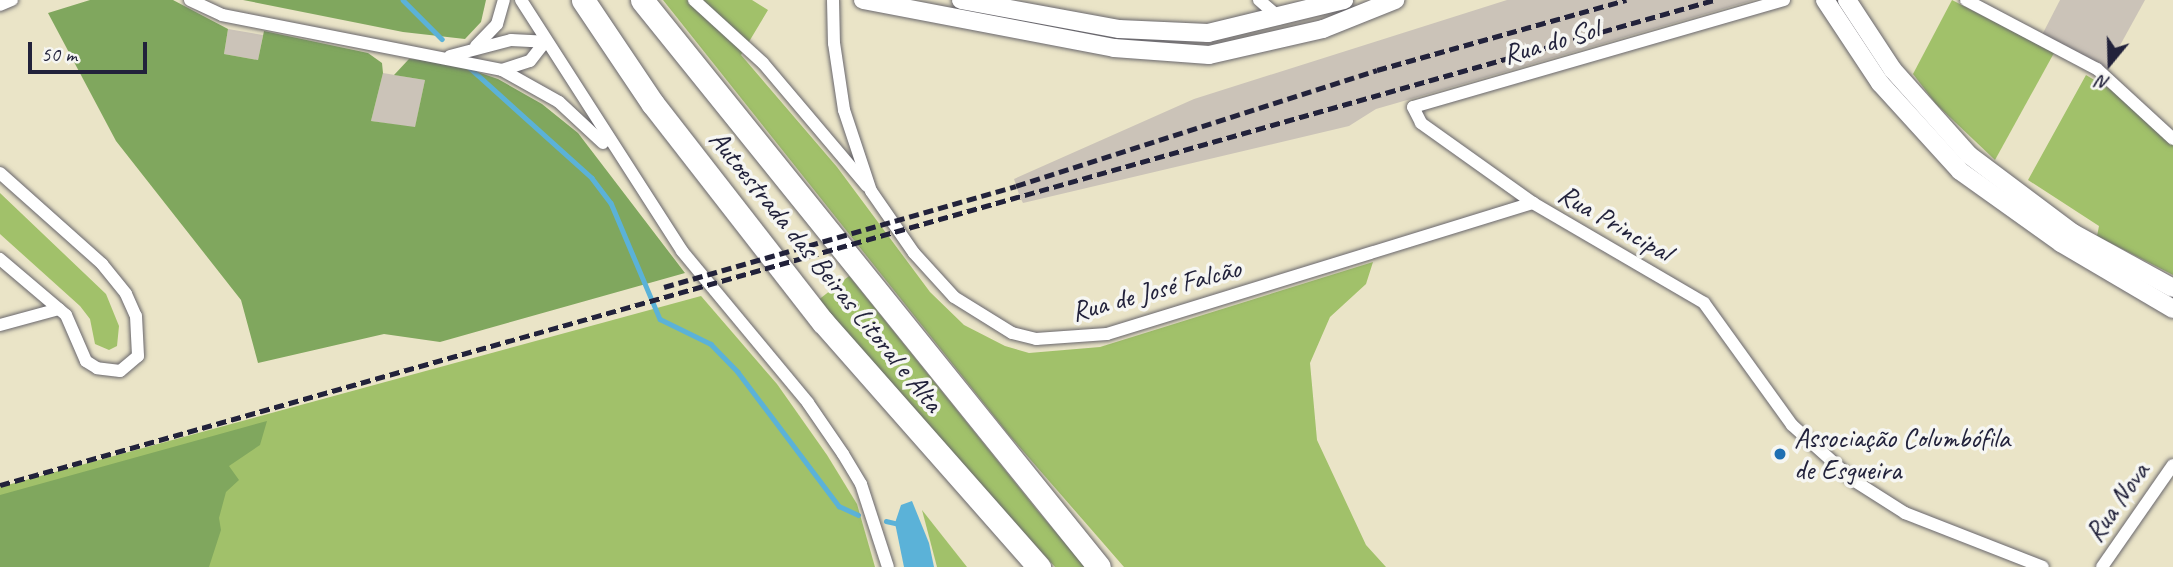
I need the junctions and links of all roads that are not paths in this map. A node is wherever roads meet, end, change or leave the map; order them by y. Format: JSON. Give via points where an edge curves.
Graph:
{"nodes":[{"id":1,"x":12,"y":0,"type":"edge"},
{"id":2,"x":190,"y":0,"type":"edge"},
{"id":3,"x":505,"y":0,"type":"edge"},
{"id":4,"x":521,"y":0,"type":"edge"},
{"id":5,"x":583,"y":0,"type":"edge"},
{"id":6,"x":642,"y":0,"type":"edge"},
{"id":7,"x":694,"y":0,"type":"edge"},
{"id":8,"x":833,"y":0,"type":"edge"},
{"id":9,"x":863,"y":0,"type":"edge"},
{"id":10,"x":1259,"y":0,"type":"edge"},
{"id":11,"x":1344,"y":0,"type":"edge"},
{"id":12,"x":1395,"y":0,"type":"edge"},
{"id":13,"x":1784,"y":0,"type":"edge"},
{"id":14,"x":1825,"y":0,"type":"edge"},
{"id":15,"x":1847,"y":0,"type":"edge"},
{"id":16,"x":1966,"y":0,"type":"edge"},
{"id":17,"x":967,"y":1,"type":"edge"},
{"id":18,"x":0,"y":5,"type":"edge"},
{"id":19,"x":1281,"y":18,"type":"junction"},
{"id":20,"x":545,"y":42,"type":"junction"},
{"id":21,"x":475,"y":47,"type":"junction"},
{"id":22,"x":449,"y":56,"type":"junction"},
{"id":23,"x":502,"y":70,"type":"junction"},
{"id":24,"x":1413,"y":107,"type":"joint"},
{"id":25,"x":2173,"y":139,"type":"edge"},
{"id":26,"x":615,"y":154,"type":"junction"},
{"id":27,"x":0,"y":173,"type":"edge"},
{"id":28,"x":872,"y":191,"type":"junction"},
{"id":29,"x":2002,"y":193,"type":"junction"},
{"id":30,"x":1533,"y":203,"type":"junction"},
{"id":31,"x":0,"y":259,"type":"edge"},
{"id":32,"x":2173,"y":288,"type":"edge"},
{"id":33,"x":59,"y":309,"type":"junction"},
{"id":34,"x":2173,"y":309,"type":"edge"},
{"id":35,"x":0,"y":325,"type":"edge"},
{"id":36,"x":2173,"y":465,"type":"edge"},
{"id":37,"x":888,"y":567,"type":"edge"},
{"id":38,"x":1039,"y":567,"type":"edge"},
{"id":39,"x":1099,"y":567,"type":"edge"},
{"id":40,"x":2043,"y":567,"type":"edge"},
{"id":41,"x":2102,"y":567,"type":"edge"}],
"edges":[{"from":1,"to":18,"type":"street"},
{"from":2,"to":22,"type":"street","via":[[222,15]]},
{"from":3,"to":21,"type":"street","via":[[497,24]]},
{"from":4,"to":20,"type":"street"},
{"from":5,"to":38,"type":"highway","name":"Autoestrada das Beiras Litoral e Alta","via":[[653,104],[823,322]]},
{"from":6,"to":39,"type":"highway","name":"Autoestrada das Beiras Litoral e Alta"},
{"from":7,"to":28,"type":"street","via":[[763,63]]},
{"from":8,"to":28,"type":"street","name":"Rua de José Falcão","via":[[844,110]]},
{"from":9,"to":12,"type":"main road","via":[[1114,48],[1209,54],[1323,29]]},
{"from":10,"to":19,"type":"street"},
{"from":11,"to":19,"type":"main road"},
{"from":13,"to":24,"type":"street","name":"Rua do Sol"},
{"from":14,"to":29,"type":"main road","via":[[1880,83],[1925,136],[1960,172]]},
{"from":15,"to":29,"type":"main road","via":[[1893,71]]},
{"from":16,"to":25,"type":"street","via":[[2097,69]]},
{"from":17,"to":19,"type":"main road","via":[[1119,29],[1208,33]]},
{"from":20,"to":21,"type":"street","via":[[510,40]]},
{"from":20,"to":23,"type":"street","via":[[530,61]]},
{"from":20,"to":26,"type":"street"},
{"from":21,"to":22,"type":"street"},
{"from":22,"to":23,"type":"street"},
{"from":23,"to":26,"type":"street","via":[[559,102]]},
{"from":24,"to":30,"type":"street","name":"Rua Principal","via":[[1420,123]]},
{"from":26,"to":37,"type":"street","via":[[681,251],[808,403],[843,454],[861,484]]},
{"from":27,"to":33,"type":"street","via":[[118,283],[136,316],[138,356],[120,371],[97,369],[86,361],[71,323]]},
{"from":28,"to":30,"type":"street","name":"Rua de José Falcão","via":[[914,253],[954,297],[991,324],[1036,339],[1083,338],[1117,331]]},
{"from":29,"to":32,"type":"main road"},
{"from":29,"to":34,"type":"main road"},
{"from":30,"to":40,"type":"street","name":"Rua Principal","via":[[1704,303],[1772,400],[1816,451],[1877,497],[1935,526]]},
{"from":31,"to":33,"type":"street"},
{"from":33,"to":35,"type":"street"},
{"from":36,"to":41,"type":"street","name":"Rua Nova"}]}
